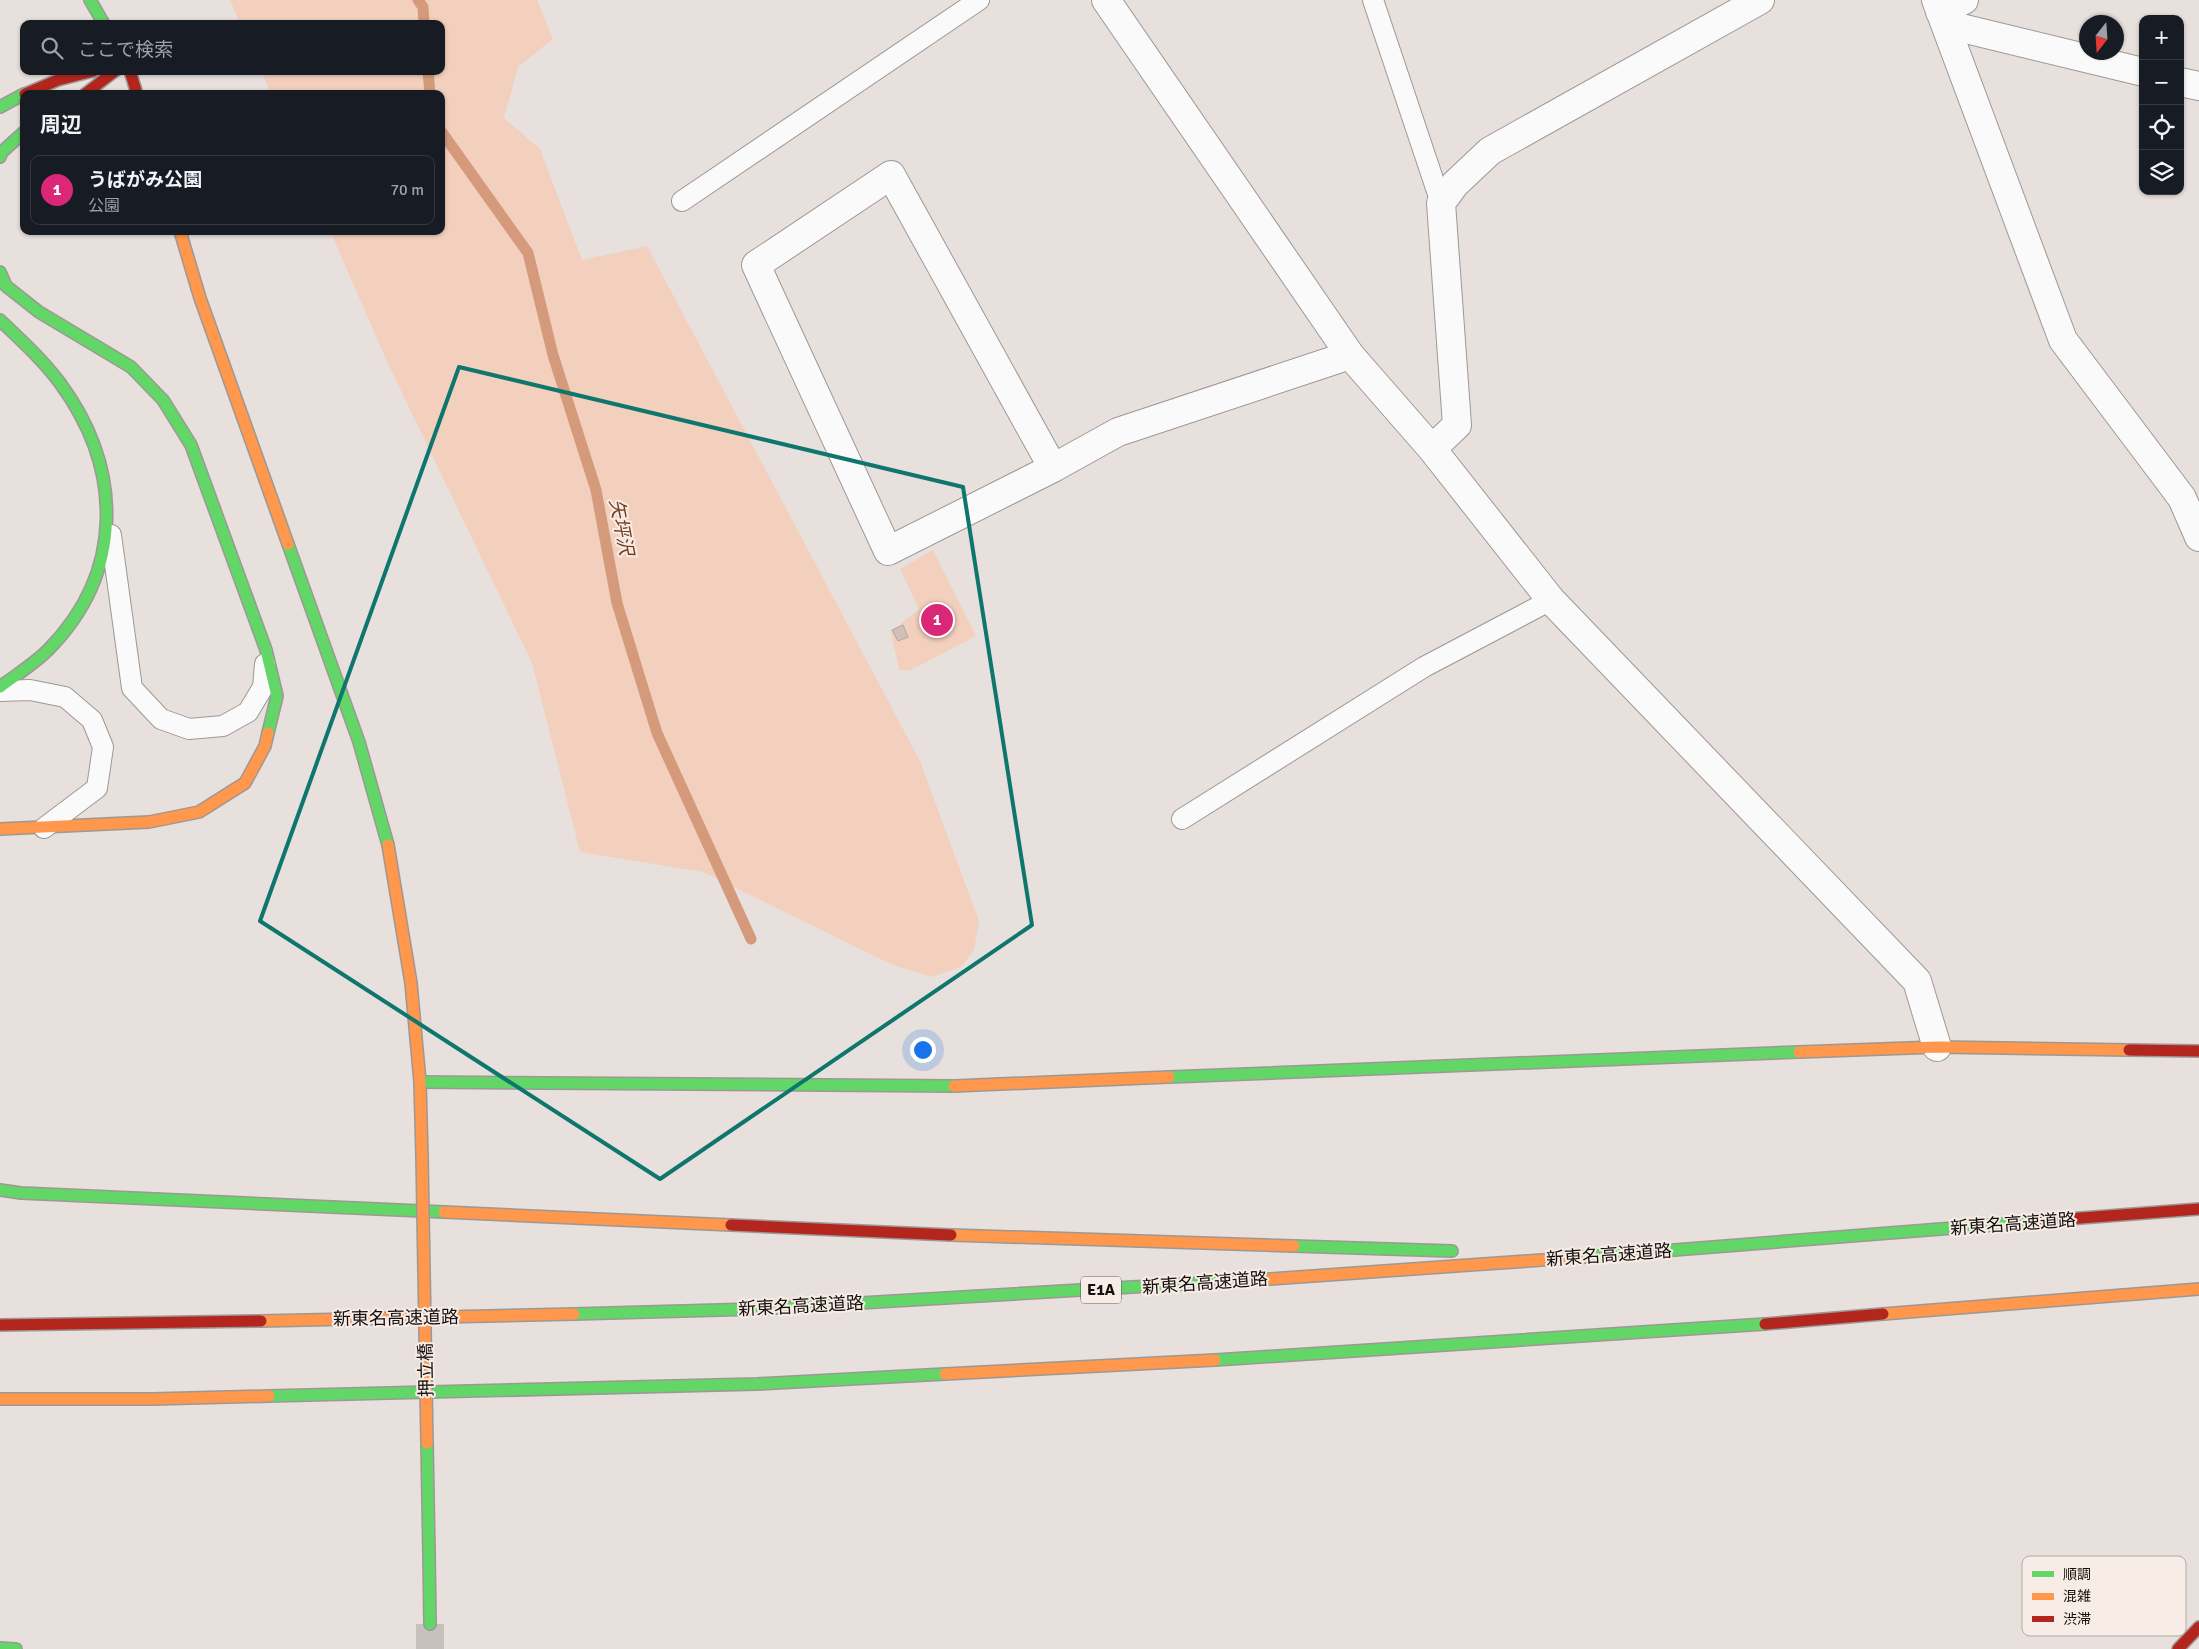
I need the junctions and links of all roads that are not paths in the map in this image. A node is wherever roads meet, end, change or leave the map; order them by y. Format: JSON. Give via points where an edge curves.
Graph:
{"nodes":[{"id":1,"x":90,"y":0,"type":"edge"},
{"id":2,"x":979,"y":0,"type":"edge"},
{"id":3,"x":1106,"y":0,"type":"edge"},
{"id":4,"x":1373,"y":0,"type":"edge"},
{"id":5,"x":1760,"y":0,"type":"edge"},
{"id":6,"x":1946,"y":9,"type":"edge"},
{"id":7,"x":102,"y":20,"type":"edge"},
{"id":8,"x":2139,"y":71,"type":"edge"},
{"id":9,"x":77,"y":75,"type":"edge"},
{"id":10,"x":110,"y":75,"type":"edge"},
{"id":11,"x":131,"y":75,"type":"edge"},
{"id":12,"x":2184,"y":83,"type":"edge"},
{"id":13,"x":2199,"y":86,"type":"edge"},
{"id":14,"x":34,"y":90,"type":"edge"},
{"id":15,"x":90,"y":90,"type":"edge"},
{"id":16,"x":136,"y":90,"type":"edge"},
{"id":17,"x":20,"y":96,"type":"edge"},
{"id":18,"x":0,"y":106,"type":"edge"},
{"id":19,"x":20,"y":136,"type":"edge"},
{"id":20,"x":0,"y":157,"type":"edge"},
{"id":21,"x":682,"y":201,"type":"dead end"},
{"id":22,"x":1441,"y":204,"type":"junction"},
{"id":23,"x":181,"y":235,"type":"edge"},
{"id":24,"x":0,"y":272,"type":"edge"},
{"id":25,"x":0,"y":320,"type":"edge"},
{"id":26,"x":1350,"y":355,"type":"junction"},
{"id":27,"x":1432,"y":449,"type":"junction"},
{"id":28,"x":1053,"y":468,"type":"junction"},
{"id":29,"x":108,"y":514,"type":"junction"},
{"id":30,"x":2199,"y":537,"type":"edge"},
{"id":31,"x":1552,"y":600,"type":"junction"},
{"id":32,"x":266,"y":650,"type":"junction"},
{"id":33,"x":0,"y":687,"type":"edge"},
{"id":34,"x":0,"y":691,"type":"edge"},
{"id":35,"x":1182,"y":819,"type":"dead end"},
{"id":36,"x":44,"y":828,"type":"junction"},
{"id":37,"x":0,"y":829,"type":"edge"},
{"id":38,"x":1937,"y":1047,"type":"junction"},
{"id":39,"x":2199,"y":1051,"type":"edge"},
{"id":40,"x":420,"y":1082,"type":"junction"},
{"id":41,"x":0,"y":1190,"type":"edge"},
{"id":42,"x":2199,"y":1209,"type":"edge"},
{"id":43,"x":1466,"y":1251,"type":"dead end"},
{"id":44,"x":1486,"y":1252,"type":"dead end"},
{"id":45,"x":1615,"y":1255,"type":"junction"},
{"id":46,"x":2199,"y":1289,"type":"edge"},
{"id":47,"x":0,"y":1325,"type":"edge"},
{"id":48,"x":0,"y":1399,"type":"edge"},
{"id":49,"x":430,"y":1624,"type":"tunnel mouth"},
{"id":50,"x":2199,"y":1627,"type":"edge"},
{"id":51,"x":0,"y":1648,"type":"edge"},
{"id":52,"x":16,"y":1649,"type":"edge"},
{"id":53,"x":2178,"y":1649,"type":"edge"}],
"edges":[{"from":1,"to":7,"type":"main road"},
{"from":2,"to":21,"type":"lane"},
{"from":3,"to":26,"type":"street"},
{"from":4,"to":22,"type":"lane"},
{"from":5,"to":22,"type":"street","via":[[1490,151],[1455,184]]},
{"from":6,"to":8,"type":"street"},
{"from":6,"to":30,"type":"street","via":[[2063,340],[2182,498]]},
{"from":9,"to":14,"type":"main road"},
{"from":10,"to":15,"type":"main road"},
{"from":11,"to":16,"type":"main road"},
{"from":12,"to":13,"type":"street"},
{"from":17,"to":18,"type":"main road"},
{"from":19,"to":20,"type":"main road"},
{"from":22,"to":27,"type":"street","via":[[1457,424]]},
{"from":23,"to":40,"type":"main road","name":"押立橋","via":[[200,298],[359,742],[386,836],[411,983]]},
{"from":24,"to":32,"type":"main road","via":[[6,286],[39,312],[131,367],[164,400],[191,445]]},
{"from":25,"to":29,"type":"main road","via":[[44,364],[84,420],[102,469]]},
{"from":26,"to":27,"type":"street"},
{"from":26,"to":28,"type":"street","via":[[1118,432]]},
{"from":27,"to":31,"type":"street"},
{"from":28,"to":28,"type":"street","via":[[891,175],[756,265],[888,551]]},
{"from":29,"to":32,"type":"lane","via":[[132,688],[161,719],[189,728],[223,726],[248,712],[263,687]]},
{"from":29,"to":33,"type":"main road","via":[[97,570],[78,612],[41,658]]},
{"from":31,"to":35,"type":"lane","via":[[1424,667]]},
{"from":31,"to":38,"type":"street","via":[[1917,981]]},
{"from":32,"to":36,"type":"main road","via":[[277,696],[265,746],[245,784],[199,812],[149,822]]},
{"from":34,"to":36,"type":"lane","via":[[30,690],[65,697],[92,720],[102,747],[97,788]]},
{"from":36,"to":37,"type":"main road"},
{"from":38,"to":39,"type":"main road"},
{"from":38,"to":40,"type":"main road","via":[[952,1086]]},
{"from":40,"to":49,"type":"main road","name":"押立橋","bridge":true},
{"from":41,"to":43,"type":"main road","via":[[1030,1240]]},
{"from":42,"to":45,"type":"main road","name":"新東名高速道路","number":"E1A"},
{"from":44,"to":45,"type":"main road"},
{"from":45,"to":47,"type":"main road","name":"新東名高速道路","number":"E1A","via":[[1185,1285],[756,1309]]},
{"from":46,"to":48,"type":"main road","via":[[1676,1331],[757,1384],[153,1399]]},
{"from":50,"to":53,"type":"main road"},
{"from":51,"to":52,"type":"main road"}]}
